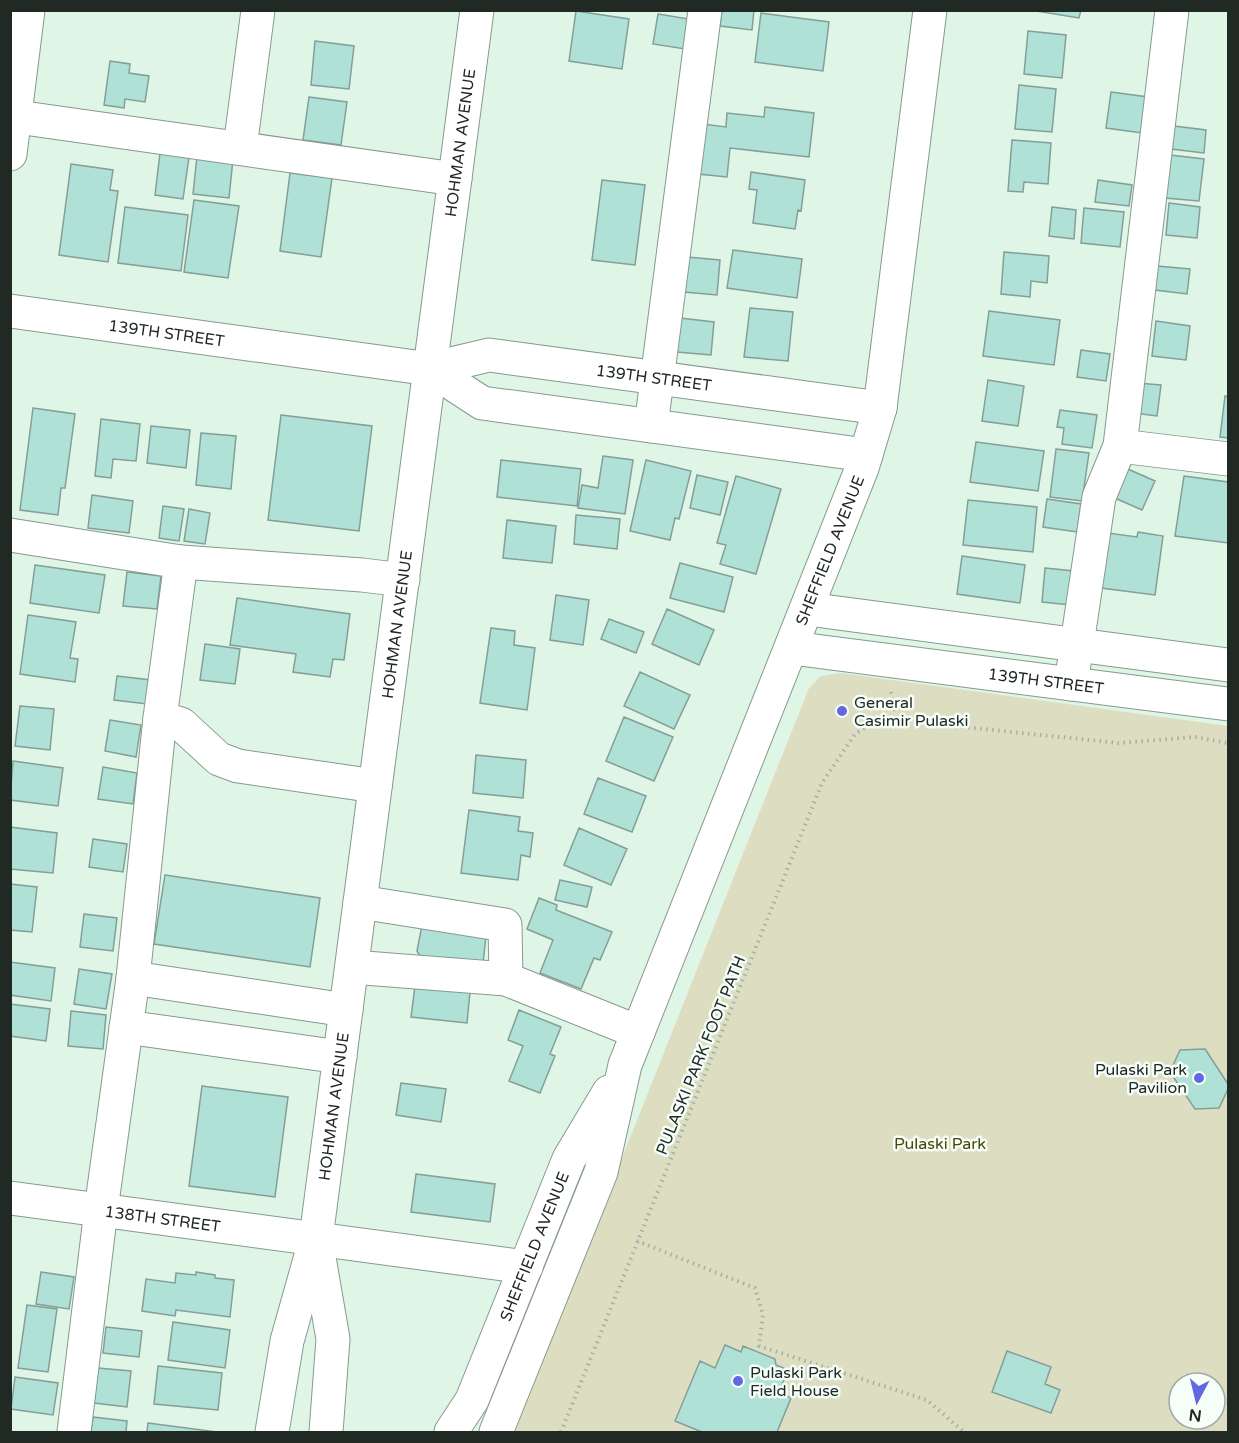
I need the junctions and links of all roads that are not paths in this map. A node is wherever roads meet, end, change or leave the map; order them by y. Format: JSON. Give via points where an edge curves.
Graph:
{"nodes":[{"id":1,"x":28,"y":10,"type":"edge"},
{"id":2,"x":258,"y":10,"type":"edge"},
{"id":3,"x":477,"y":10,"type":"edge"},
{"id":4,"x":705,"y":10,"type":"edge"},
{"id":5,"x":930,"y":10,"type":"edge"},
{"id":6,"x":1172,"y":10,"type":"edge"},
{"id":7,"x":13,"y":117,"type":"edge"},
{"id":8,"x":240,"y":148,"type":"junction"},
{"id":9,"x":10,"y":154,"type":"edge"},
{"id":10,"x":455,"y":179,"type":"junction"},
{"id":11,"x":10,"y":311,"type":"edge"},
{"id":12,"x":430,"y":369,"type":"junction"},
{"id":13,"x":657,"y":378,"type":"junction"},
{"id":14,"x":880,"y":408,"type":"junction"},
{"id":15,"x":651,"y":426,"type":"junction"},
{"id":16,"x":1119,"y":446,"type":"junction"},
{"id":17,"x":866,"y":455,"type":"junction"},
{"id":18,"x":1228,"y":459,"type":"edge"},
{"id":19,"x":10,"y":535,"type":"edge"},
{"id":20,"x":181,"y":562,"type":"junction"},
{"id":21,"x":403,"y":580,"type":"junction"},
{"id":22,"x":807,"y":609,"type":"junction"},
{"id":23,"x":1077,"y":645,"type":"junction"},
{"id":24,"x":792,"y":648,"type":"junction"},
{"id":25,"x":1228,"y":665,"type":"edge"},
{"id":26,"x":1071,"y":684,"type":"junction"},
{"id":27,"x":1228,"y":704,"type":"edge"},
{"id":28,"x":160,"y":718,"type":"junction"},
{"id":29,"x":375,"y":786,"type":"junction"},
{"id":30,"x":360,"y":902,"type":"junction"},
{"id":31,"x":352,"y":967,"type":"junction"},
{"id":32,"x":133,"y":978,"type":"junction"},
{"id":33,"x":507,"y":979,"type":"junction"},
{"id":34,"x":346,"y":1011,"type":"junction"},
{"id":35,"x":126,"y":1027,"type":"junction"},
{"id":36,"x":638,"y":1032,"type":"junction"},
{"id":37,"x":340,"y":1057,"type":"junction"},
{"id":38,"x":625,"y":1065,"type":"junction"},
{"id":39,"x":10,"y":1198,"type":"edge"},
{"id":40,"x":101,"y":1210,"type":"junction"},
{"id":41,"x":316,"y":1238,"type":"junction"},
{"id":42,"x":526,"y":1267,"type":"junction"},
{"id":43,"x":74,"y":1432,"type":"edge"},
{"id":44,"x":272,"y":1432,"type":"edge"},
{"id":45,"x":326,"y":1432,"type":"edge"},
{"id":46,"x":451,"y":1432,"type":"edge"},
{"id":47,"x":496,"y":1432,"type":"edge"}],
"edges":[{"from":1,"to":7,"type":"street"},
{"from":2,"to":8,"type":"street"},
{"from":3,"to":10,"type":"street","name":"HOHMAN AVENUE"},
{"from":4,"to":13,"type":"street"},
{"from":5,"to":14,"type":"street","name":"SHEFFIELD AVENUE"},
{"from":6,"to":16,"type":"street"},
{"from":7,"to":8,"type":"street"},
{"from":7,"to":9,"type":"street"},
{"from":8,"to":10,"type":"street"},
{"from":10,"to":12,"type":"street","name":"HOHMAN AVENUE"},
{"from":11,"to":12,"type":"street","name":"139TH STREET"},
{"from":12,"to":13,"type":"street","name":"139TH STREET","via":[[489,355]]},
{"from":12,"to":15,"type":"street","name":"139TH STREET","via":[[482,403]]},
{"from":12,"to":21,"type":"street","name":"HOHMAN AVENUE"},
{"from":13,"to":14,"type":"street","name":"139TH STREET"},
{"from":13,"to":15,"type":"street"},
{"from":14,"to":17,"type":"street","name":"SHEFFIELD AVENUE"},
{"from":15,"to":17,"type":"street","name":"139TH STREET"},
{"from":16,"to":18,"type":"street"},
{"from":16,"to":23,"type":"street","via":[[1099,497]]},
{"from":17,"to":22,"type":"street","name":"SHEFFIELD AVENUE"},
{"from":19,"to":20,"type":"street"},
{"from":20,"to":21,"type":"street"},
{"from":20,"to":28,"type":"street"},
{"from":21,"to":29,"type":"street","name":"HOHMAN AVENUE"},
{"from":22,"to":23,"type":"street"},
{"from":22,"to":24,"type":"street","name":"SHEFFIELD AVENUE"},
{"from":23,"to":25,"type":"street"},
{"from":23,"to":26,"type":"street"},
{"from":24,"to":26,"type":"street","name":"139TH STREET"},
{"from":24,"to":36,"type":"street","name":"SHEFFIELD AVENUE"},
{"from":26,"to":27,"type":"street","name":"139TH STREET"},
{"from":28,"to":29,"type":"street","via":[[181,724],[219,759],[238,766]]},
{"from":28,"to":32,"type":"street"},
{"from":29,"to":30,"type":"street","name":"HOHMAN AVENUE"},
{"from":30,"to":31,"type":"street","name":"HOHMAN AVENUE"},
{"from":30,"to":33,"type":"street","via":[[505,925]]},
{"from":31,"to":33,"type":"street"},
{"from":31,"to":34,"type":"street","name":"HOHMAN AVENUE"},
{"from":32,"to":34,"type":"street"},
{"from":32,"to":35,"type":"street"},
{"from":33,"to":36,"type":"street"},
{"from":34,"to":37,"type":"street","name":"HOHMAN AVENUE"},
{"from":35,"to":37,"type":"street"},
{"from":35,"to":40,"type":"street"},
{"from":36,"to":38,"type":"street","name":"SHEFFIELD AVENUE"},
{"from":37,"to":41,"type":"street","name":"HOHMAN AVENUE"},
{"from":38,"to":42,"type":"street","name":"SHEFFIELD AVENUE","via":[[569,1159]]},
{"from":38,"to":47,"type":"street","name":"SHEFFIELD AVENUE","via":[[601,1172]]},
{"from":39,"to":40,"type":"street","name":"138TH STREET"},
{"from":40,"to":41,"type":"street","name":"138TH STREET"},
{"from":40,"to":43,"type":"street"},
{"from":41,"to":42,"type":"street","name":"138TH STREET"},
{"from":41,"to":44,"type":"street","name":"HOHMAN AVENUE","via":[[287,1341]]},
{"from":41,"to":45,"type":"street","name":"HOHMAN AVENUE","via":[[333,1339]]},
{"from":42,"to":46,"type":"street","name":"SHEFFIELD AVENUE","via":[[472,1400]]}]}
